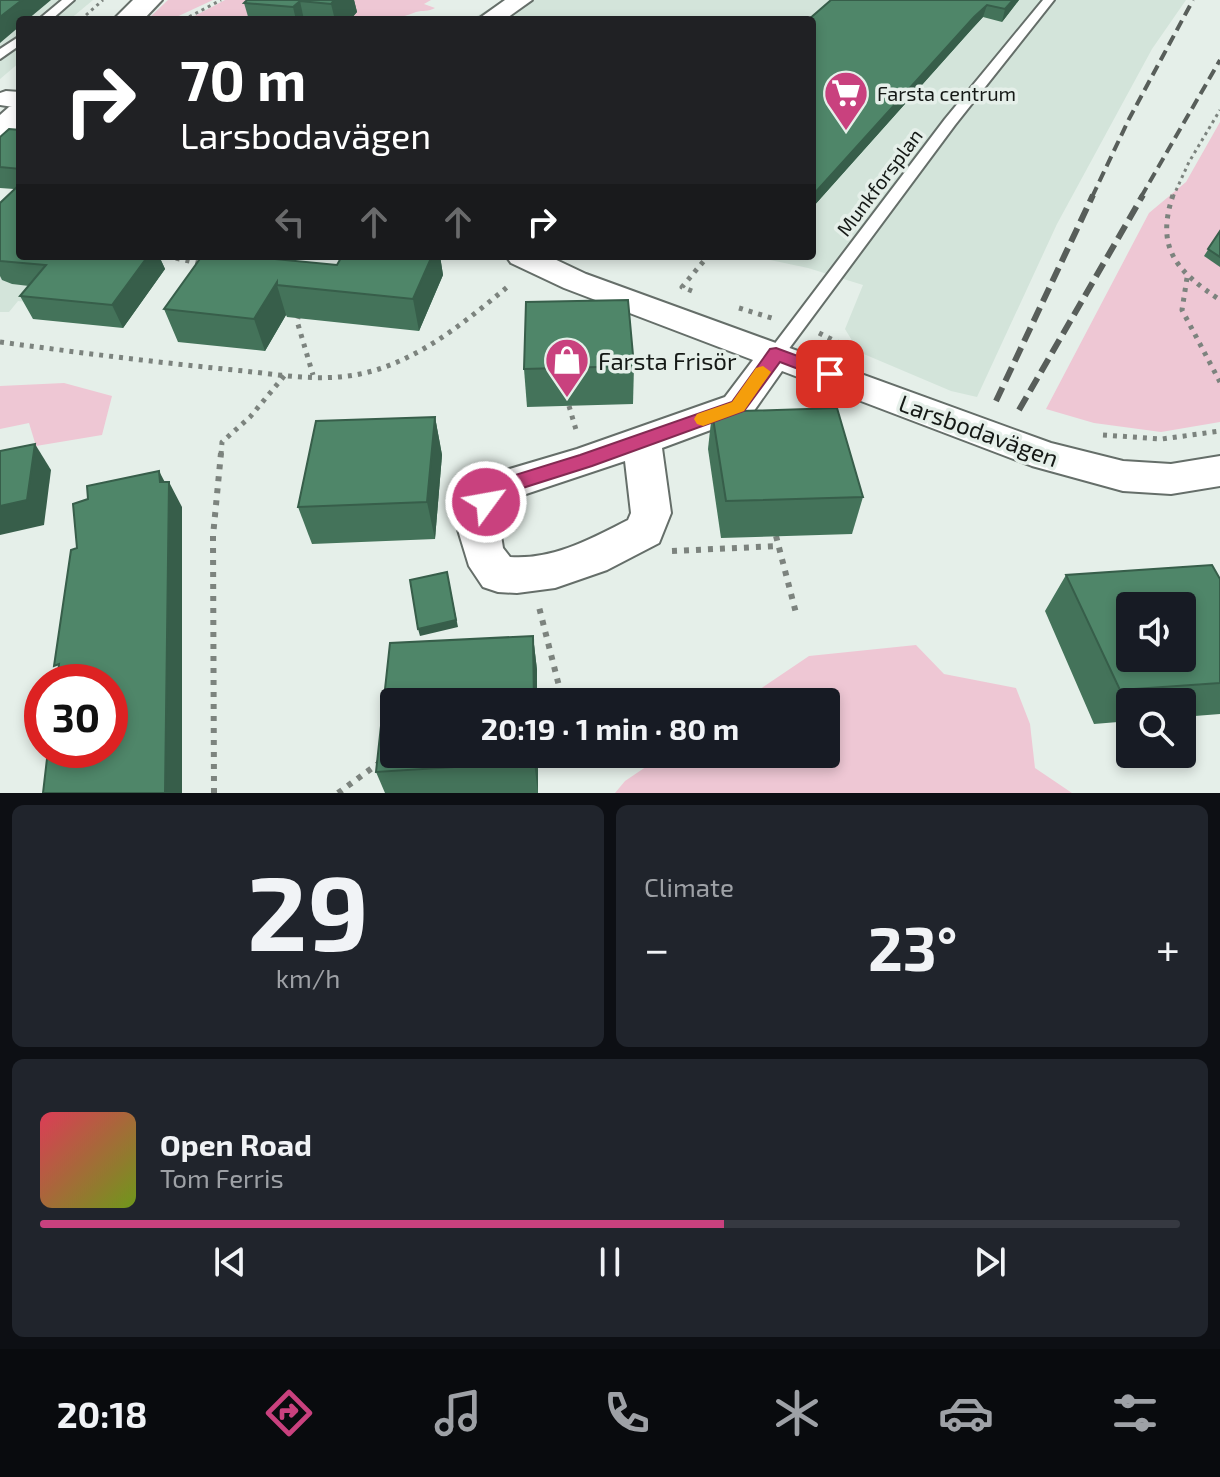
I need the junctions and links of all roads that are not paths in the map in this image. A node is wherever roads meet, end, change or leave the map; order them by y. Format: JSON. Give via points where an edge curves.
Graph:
{"nodes":[{"id":1,"x":69,"y":0,"type":"edge"},
{"id":2,"x":119,"y":0,"type":"edge"},
{"id":3,"x":149,"y":0,"type":"edge"},
{"id":4,"x":521,"y":0,"type":"edge"},
{"id":5,"x":1049,"y":0,"type":"edge"},
{"id":6,"x":49,"y":16,"type":"edge"},
{"id":7,"x":101,"y":16,"type":"edge"},
{"id":8,"x":131,"y":16,"type":"edge"},
{"id":9,"x":495,"y":16,"type":"edge"},
{"id":10,"x":16,"y":42,"type":"edge"},
{"id":11,"x":0,"y":55,"type":"edge"},
{"id":12,"x":11,"y":101,"type":"edge"},
{"id":13,"x":0,"y":131,"type":"edge"},
{"id":14,"x":516,"y":270,"type":"edge"},
{"id":15,"x":786,"y":340,"type":"junction"},
{"id":16,"x":642,"y":441,"type":"junction"},
{"id":17,"x":1220,"y":471,"type":"edge"}],
"edges":[{"from":1,"to":6,"type":"lane"},
{"from":2,"to":7,"type":"street"},
{"from":3,"to":8,"type":"street"},
{"from":4,"to":9,"type":"street"},
{"from":5,"to":15,"type":"lane","name":"Munkforsplan"},
{"from":10,"to":11,"type":"lane"},
{"from":12,"to":13,"type":"street"},
{"from":14,"to":15,"type":"street","name":"Larsbodavägen","via":[[575,281]]},
{"from":15,"to":16,"type":"street","via":[[738,406]]},
{"from":15,"to":17,"type":"street","name":"Larsbodavägen","via":[[958,426],[1071,463],[1123,476],[1159,478]]},
{"from":16,"to":16,"type":"street","via":[[651,513],[645,531],[552,572],[498,574],[484,554],[478,514],[503,486]]}]}
